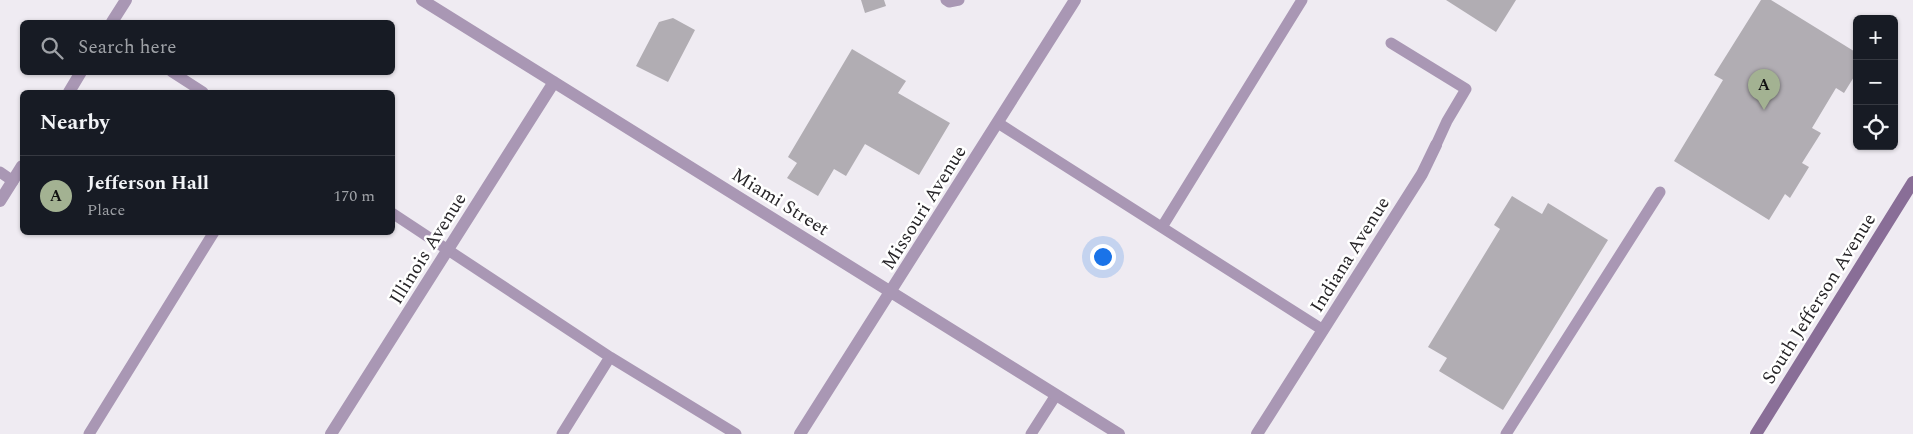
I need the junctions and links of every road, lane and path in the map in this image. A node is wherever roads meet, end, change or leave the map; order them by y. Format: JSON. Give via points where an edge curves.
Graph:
{"nodes":[{"id":1,"x":126,"y":0,"type":"edge"},
{"id":2,"x":422,"y":0,"type":"edge"},
{"id":3,"x":946,"y":0,"type":"edge"},
{"id":4,"x":959,"y":0,"type":"edge"},
{"id":5,"x":1075,"y":0,"type":"edge"},
{"id":6,"x":1302,"y":0,"type":"edge"},
{"id":7,"x":113,"y":20,"type":"edge"},
{"id":8,"x":1391,"y":43,"type":"dead end"},
{"id":9,"x":79,"y":75,"type":"edge"},
{"id":10,"x":177,"y":75,"type":"edge"},
{"id":11,"x":554,"y":82,"type":"junction"},
{"id":12,"x":69,"y":90,"type":"edge"},
{"id":13,"x":200,"y":90,"type":"edge"},
{"id":14,"x":998,"y":122,"type":"junction"},
{"id":15,"x":1436,"y":145,"type":"joint"},
{"id":16,"x":20,"y":169,"type":"edge"},
{"id":17,"x":0,"y":172,"type":"edge"},
{"id":18,"x":13,"y":181,"type":"junction"},
{"id":19,"x":1913,"y":182,"type":"edge"},
{"id":20,"x":1660,"y":192,"type":"dead end"},
{"id":21,"x":0,"y":201,"type":"edge"},
{"id":22,"x":395,"y":215,"type":"edge"},
{"id":23,"x":1162,"y":227,"type":"junction"},
{"id":24,"x":212,"y":235,"type":"edge"},
{"id":25,"x":448,"y":249,"type":"junction"},
{"id":26,"x":891,"y":292,"type":"junction"},
{"id":27,"x":1323,"y":330,"type":"junction"},
{"id":28,"x":610,"y":357,"type":"junction"},
{"id":29,"x":1056,"y":394,"type":"junction"},
{"id":30,"x":89,"y":434,"type":"edge"},
{"id":31,"x":331,"y":434,"type":"edge"},
{"id":32,"x":562,"y":434,"type":"edge"},
{"id":33,"x":736,"y":434,"type":"edge"},
{"id":34,"x":800,"y":434,"type":"edge"},
{"id":35,"x":1030,"y":434,"type":"edge"},
{"id":36,"x":1119,"y":434,"type":"edge"},
{"id":37,"x":1257,"y":434,"type":"edge"},
{"id":38,"x":1506,"y":434,"type":"edge"},
{"id":39,"x":1756,"y":434,"type":"edge"}],
"edges":[{"from":1,"to":7,"type":"street"},
{"from":2,"to":11,"type":"street","name":"Miami Street"},
{"from":3,"to":4,"type":"lane"},
{"from":5,"to":14,"type":"street","name":"Missouri Avenue"},
{"from":6,"to":23,"type":"lane"},
{"from":8,"to":15,"type":"lane","name":"Indiana Avenue","via":[[1466,90]]},
{"from":9,"to":12,"type":"street"},
{"from":10,"to":13,"type":"lane"},
{"from":11,"to":25,"type":"street","name":"Illinois Avenue"},
{"from":11,"to":26,"type":"street","name":"Miami Street"},
{"from":14,"to":23,"type":"lane"},
{"from":14,"to":26,"type":"street","name":"Missouri Avenue"},
{"from":15,"to":27,"type":"street","name":"Indiana Avenue","via":[[1422,174]]},
{"from":16,"to":18,"type":"street"},
{"from":17,"to":18,"type":"lane"},
{"from":18,"to":21,"type":"street"},
{"from":19,"to":39,"type":"main road","name":"South Jefferson Avenue"},
{"from":20,"to":38,"type":"lane"},
{"from":22,"to":25,"type":"lane"},
{"from":23,"to":27,"type":"lane"},
{"from":24,"to":30,"type":"lane"},
{"from":25,"to":28,"type":"lane"},
{"from":25,"to":31,"type":"street","name":"Illinois Avenue"},
{"from":26,"to":29,"type":"street","name":"Miami Street"},
{"from":26,"to":34,"type":"street","name":"Missouri Avenue"},
{"from":27,"to":37,"type":"street","name":"Indiana Avenue"},
{"from":28,"to":32,"type":"lane"},
{"from":28,"to":33,"type":"lane"},
{"from":29,"to":35,"type":"lane"},
{"from":29,"to":36,"type":"street","name":"Miami Street"}]}
